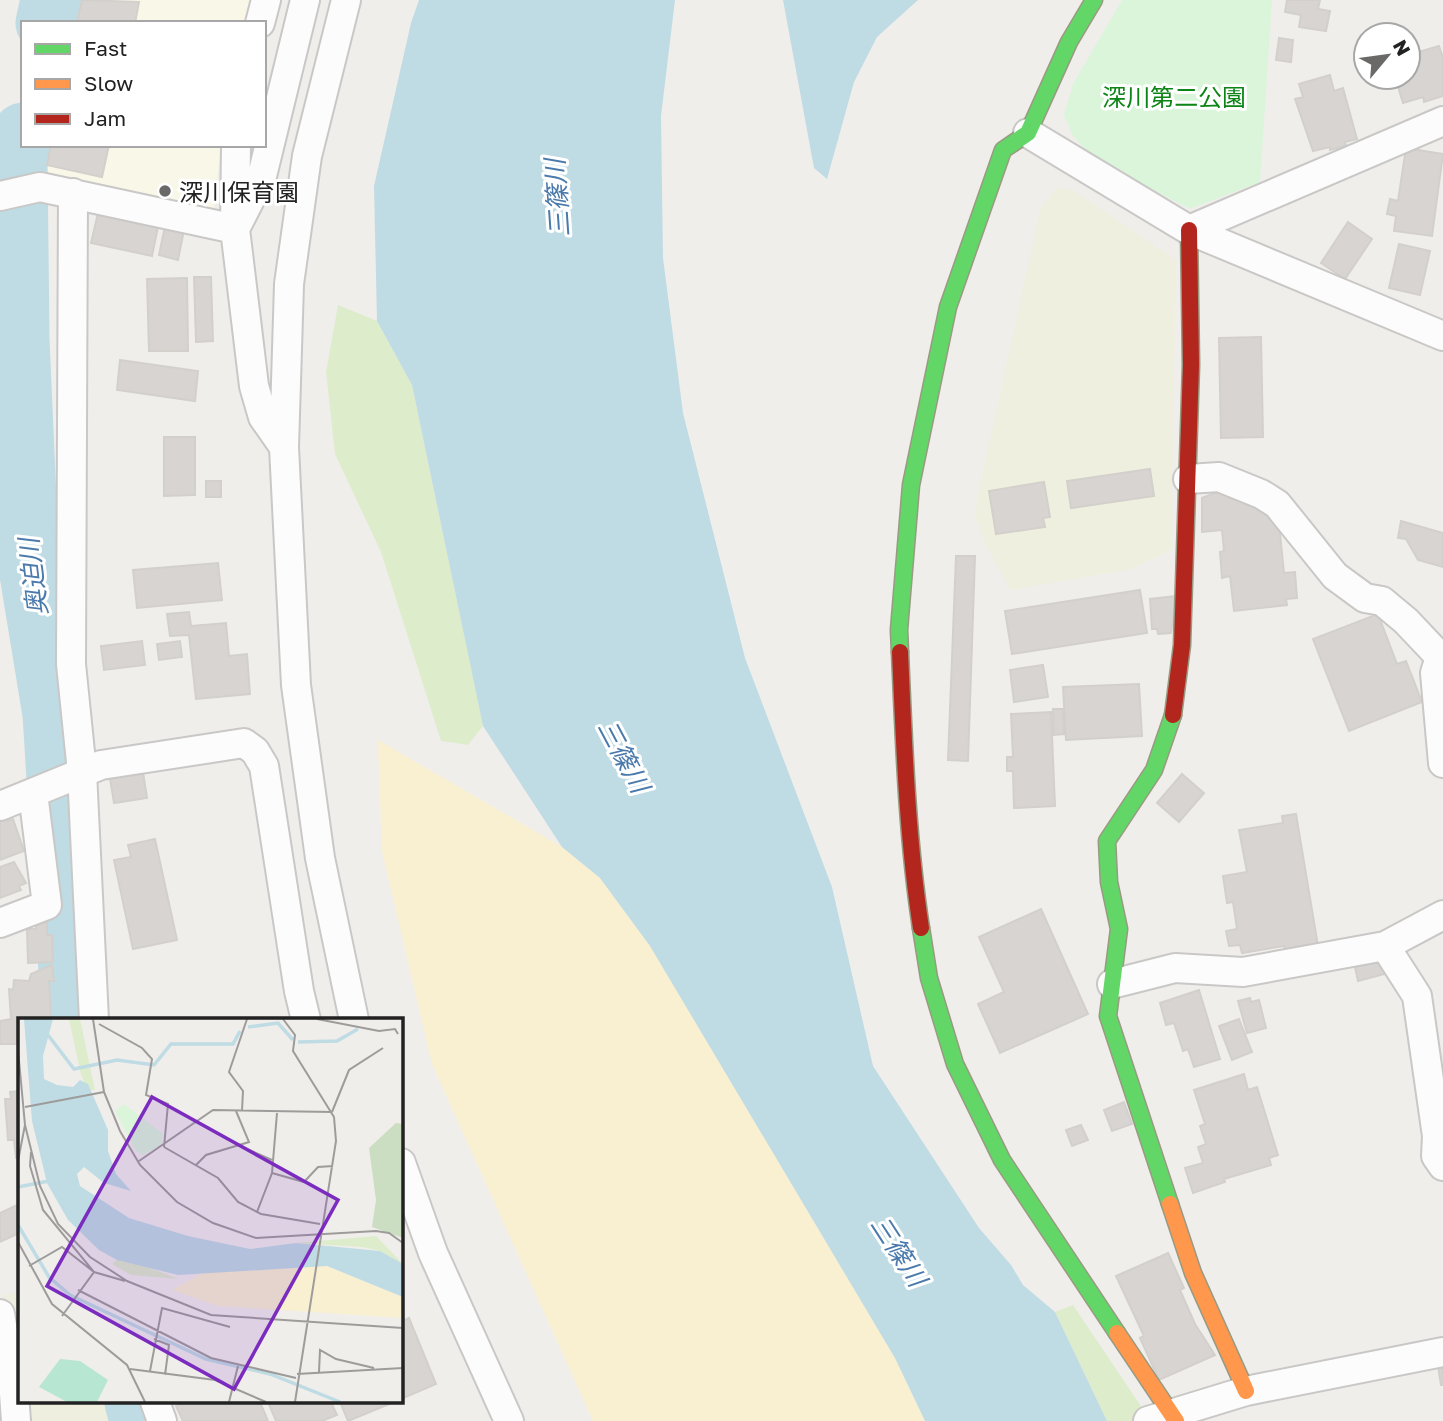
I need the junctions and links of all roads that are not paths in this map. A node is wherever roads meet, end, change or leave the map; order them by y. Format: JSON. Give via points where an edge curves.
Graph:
{"nodes":[{"id":1,"x":266,"y":0,"type":"edge"},
{"id":2,"x":305,"y":0,"type":"edge"},
{"id":3,"x":346,"y":0,"type":"edge"},
{"id":4,"x":1094,"y":0,"type":"edge"},
{"id":5,"x":261,"y":21,"type":"edge"},
{"id":6,"x":1443,"y":121,"type":"edge"},
{"id":7,"x":1028,"y":133,"type":"junction"},
{"id":8,"x":236,"y":147,"type":"edge"},
{"id":9,"x":73,"y":194,"type":"junction"},
{"id":10,"x":0,"y":195,"type":"edge"},
{"id":11,"x":235,"y":229,"type":"junction"},
{"id":12,"x":1189,"y":230,"type":"junction"},
{"id":13,"x":1443,"y":336,"type":"edge"},
{"id":14,"x":284,"y":447,"type":"junction"},
{"id":15,"x":1188,"y":479,"type":"junction"},
{"id":16,"x":1441,"y":658,"type":"edge"},
{"id":17,"x":1443,"y":763,"type":"edge"},
{"id":18,"x":58,"y":782,"type":"junction"},
{"id":19,"x":0,"y":806,"type":"edge"},
{"id":20,"x":1443,"y":915,"type":"edge"},
{"id":21,"x":0,"y":923,"type":"edge"},
{"id":22,"x":1385,"y":946,"type":"junction"},
{"id":23,"x":1112,"y":984,"type":"junction"},
{"id":24,"x":94,"y":1018,"type":"edge"},
{"id":25,"x":306,"y":1018,"type":"edge"},
{"id":26,"x":354,"y":1018,"type":"edge"},
{"id":27,"x":402,"y":1166,"type":"edge"},
{"id":28,"x":1443,"y":1166,"type":"edge"},
{"id":29,"x":0,"y":1314,"type":"edge"},
{"id":30,"x":1443,"y":1352,"type":"edge"},
{"id":31,"x":1246,"y":1391,"type":"junction"},
{"id":32,"x":12,"y":1401,"type":"edge"},
{"id":33,"x":156,"y":1404,"type":"edge"},
{"id":34,"x":1162,"y":1419,"type":"edge"},
{"id":35,"x":162,"y":1421,"type":"edge"},
{"id":36,"x":509,"y":1421,"type":"edge"}],
"edges":[{"from":1,"to":5,"type":"street"},
{"from":2,"to":11,"type":"street","via":[[262,176]]},
{"from":3,"to":14,"type":"street","via":[[307,156],[289,284]]},
{"from":4,"to":7,"type":"street","via":[[1069,42]]},
{"from":6,"to":12,"type":"street"},
{"from":7,"to":12,"type":"street"},
{"from":7,"to":34,"type":"street","via":[[1003,150],[948,307],[911,485],[899,630],[916,896],[929,978],[955,1064],[1002,1160]]},
{"from":8,"to":11,"type":"street"},
{"from":9,"to":10,"type":"street","via":[[40,187]]},
{"from":9,"to":11,"type":"street"},
{"from":9,"to":18,"type":"street","via":[[71,664]]},
{"from":11,"to":14,"type":"street","via":[[254,386],[263,417]]},
{"from":12,"to":13,"type":"street"},
{"from":12,"to":15,"type":"street"},
{"from":14,"to":26,"type":"street","via":[[296,685],[320,858]]},
{"from":15,"to":16,"type":"street","via":[[1219,477],[1277,504],[1335,576],[1366,598],[1382,601]]},
{"from":15,"to":23,"type":"street","via":[[1182,645],[1173,718],[1154,770],[1107,841],[1109,882],[1119,929]]},
{"from":16,"to":17,"type":"street","via":[[1435,673]]},
{"from":18,"to":19,"type":"street"},
{"from":18,"to":21,"type":"street","via":[[47,905]]},
{"from":18,"to":24,"type":"street"},
{"from":18,"to":25,"type":"street","via":[[101,765],[243,743],[255,751],[264,766]]},
{"from":20,"to":22,"type":"street"},
{"from":22,"to":23,"type":"street","via":[[1243,972],[1175,968]]},
{"from":22,"to":28,"type":"street","via":[[1417,996],[1436,1156]]},
{"from":23,"to":31,"type":"street","via":[[1108,1016],[1193,1273]]},
{"from":27,"to":36,"type":"street","via":[[433,1253]]},
{"from":29,"to":32,"type":"street"},
{"from":30,"to":31,"type":"street"},
{"from":31,"to":34,"type":"street"},
{"from":33,"to":35,"type":"street"}]}
